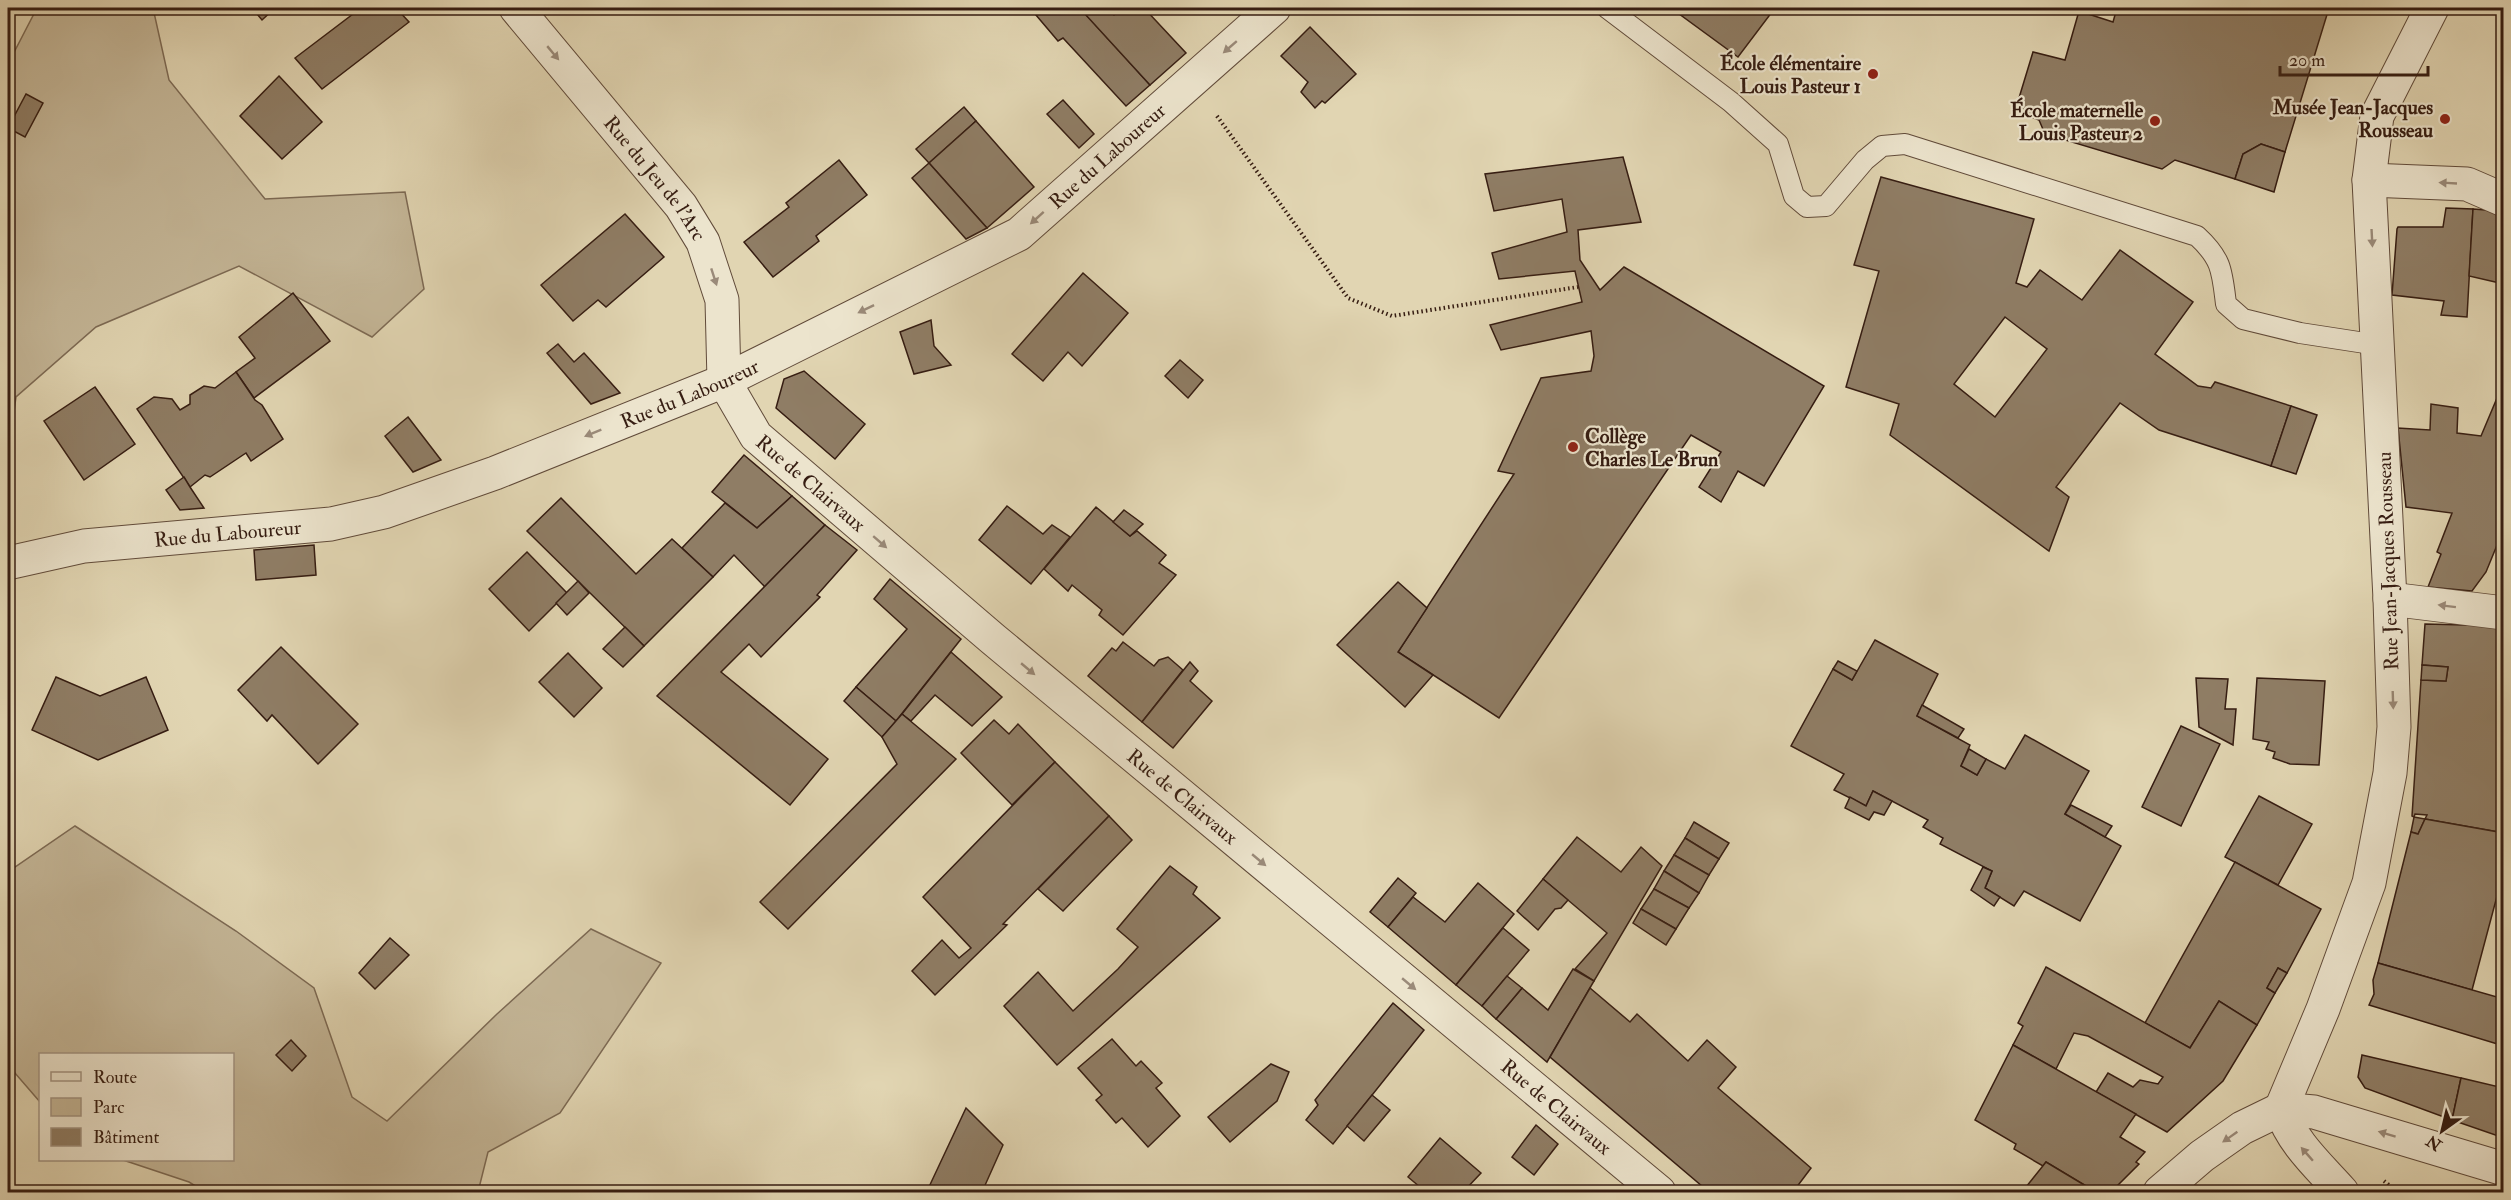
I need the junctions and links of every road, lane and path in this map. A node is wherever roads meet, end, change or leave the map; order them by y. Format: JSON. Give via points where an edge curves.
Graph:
{"nodes":[{"id":1,"x":516,"y":8,"type":"edge"},
{"id":2,"x":1274,"y":8,"type":"edge"},
{"id":3,"x":1607,"y":8,"type":"edge"},
{"id":4,"x":2432,"y":8,"type":"edge"},
{"id":5,"x":1191,"y":82,"type":"junction"},
{"id":6,"x":2369,"y":180,"type":"junction"},
{"id":7,"x":2504,"y":201,"type":"edge"},
{"id":8,"x":1578,"y":287,"type":"dead end"},
{"id":9,"x":2378,"y":345,"type":"junction"},
{"id":10,"x":724,"y":381,"type":"junction"},
{"id":11,"x":8,"y":563,"type":"edge"},
{"id":12,"x":2390,"y":599,"type":"junction"},
{"id":13,"x":2504,"y":613,"type":"edge"},
{"id":14,"x":2281,"y":1109,"type":"junction"},
{"id":15,"x":2504,"y":1169,"type":"edge"},
{"id":16,"x":1659,"y":1192,"type":"edge"},
{"id":17,"x":2160,"y":1192,"type":"edge"},
{"id":18,"x":2342,"y":1192,"type":"edge"}],
"edges":[{"from":1,"to":10,"type":"street","name":"Rue du Jeu de l'Arc","one_way":true,"via":[[681,206],[703,242],[722,300]]},
{"from":2,"to":5,"type":"street","name":"Rue du Laboureur","one_way":true},
{"from":3,"to":9,"type":"lane","via":[[1731,102],[1778,144],[1794,196],[1807,207],[1826,206],[1882,146],[1905,144],[2197,236],[2213,251],[2223,274],[2226,304],[2244,319],[2300,333]]},
{"from":4,"to":6,"type":"street","name":"Rue Jean-Jacques Rousseau","via":[[2377,116]]},
{"from":5,"to":8,"type":"path","via":[[1348,298],[1392,316]]},
{"from":5,"to":10,"type":"street","name":"Rue du Laboureur","one_way":true,"via":[[1019,234]]},
{"from":7,"to":6,"type":"street","one_way":true,"via":[[2467,184]]},
{"from":6,"to":9,"type":"street","name":"Rue Jean-Jacques Rousseau","one_way":true},
{"from":9,"to":12,"type":"street","name":"Rue Jean-Jacques Rousseau"},
{"from":10,"to":11,"type":"street","name":"Rue du Laboureur","one_way":true,"via":[[384,512],[331,524],[84,546]]},
{"from":10,"to":16,"type":"street","name":"Rue de Clairvaux","one_way":true,"via":[[756,436],[993,639]]},
{"from":13,"to":12,"type":"street","one_way":true},
{"from":12,"to":14,"type":"street","name":"Rue Jean-Jacques Rousseau","one_way":true,"via":[[2394,727],[2390,773],[2369,883]]},
{"from":15,"to":14,"type":"street","one_way":true,"via":[[2314,1112]]},
{"from":14,"to":17,"type":"street","one_way":true,"via":[[2242,1128]]},
{"from":18,"to":14,"type":"street","one_way":true,"via":[[2306,1153],[2287,1127]]}]}
